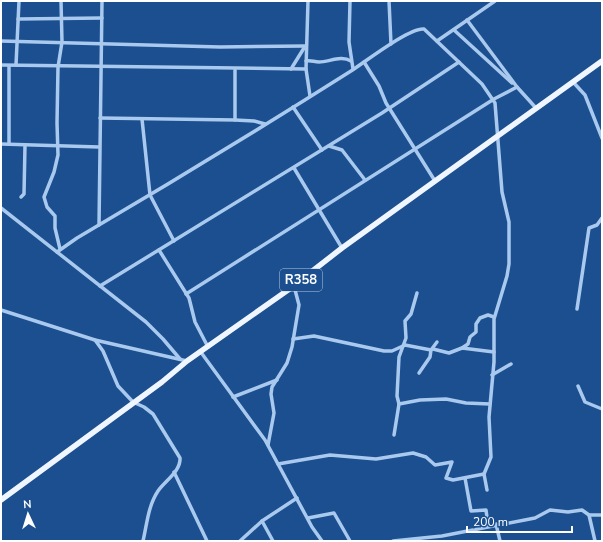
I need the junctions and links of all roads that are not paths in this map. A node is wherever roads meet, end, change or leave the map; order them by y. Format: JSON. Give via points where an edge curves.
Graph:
{"nodes":[{"id":1,"x":19,"y":1,"type":"edge"},
{"id":2,"x":61,"y":1,"type":"edge"},
{"id":3,"x":102,"y":1,"type":"edge"},
{"id":4,"x":308,"y":1,"type":"edge"},
{"id":5,"x":350,"y":1,"type":"edge"},
{"id":6,"x":389,"y":1,"type":"edge"},
{"id":7,"x":495,"y":1,"type":"edge"},
{"id":8,"x":62,"y":18,"type":"junction"},
{"id":9,"x":102,"y":18,"type":"junction"},
{"id":10,"x":18,"y":19,"type":"junction"},
{"id":11,"x":467,"y":20,"type":"junction"},
{"id":12,"x":454,"y":30,"type":"junction"},
{"id":13,"x":1,"y":41,"type":"edge"},
{"id":14,"x":17,"y":41,"type":"junction"},
{"id":15,"x":437,"y":41,"type":"junction"},
{"id":16,"x":62,"y":42,"type":"junction"},
{"id":17,"x":103,"y":43,"type":"junction"},
{"id":18,"x":391,"y":44,"type":"junction"},
{"id":19,"x":305,"y":46,"type":"junction"},
{"id":20,"x":602,"y":60,"type":"edge"},
{"id":21,"x":306,"y":61,"type":"junction"},
{"id":22,"x":351,"y":61,"type":"junction"},
{"id":23,"x":364,"y":62,"type":"junction"},
{"id":24,"x":459,"y":62,"type":"junction"},
{"id":25,"x":16,"y":65,"type":"junction"},
{"id":26,"x":1,"y":66,"type":"edge"},
{"id":27,"x":9,"y":66,"type":"junction"},
{"id":28,"x":101,"y":66,"type":"junction"},
{"id":29,"x":58,"y":67,"type":"junction"},
{"id":30,"x":291,"y":69,"type":"junction"},
{"id":31,"x":306,"y":69,"type":"junction"},
{"id":32,"x":353,"y":69,"type":"junction"},
{"id":33,"x":235,"y":70,"type":"junction"},
{"id":34,"x":574,"y":82,"type":"junction"},
{"id":35,"x":517,"y":87,"type":"junction"},
{"id":36,"x":310,"y":96,"type":"junction"},
{"id":37,"x":494,"y":99,"type":"junction"},
{"id":38,"x":293,"y":107,"type":"junction"},
{"id":39,"x":390,"y":108,"type":"junction"},
{"id":40,"x":536,"y":108,"type":"junction"},
{"id":41,"x":100,"y":118,"type":"junction"},
{"id":42,"x":142,"y":119,"type":"junction"},
{"id":43,"x":235,"y":120,"type":"junction"},
{"id":44,"x":265,"y":124,"type":"junction"},
{"id":45,"x":600,"y":127,"type":"edge"},
{"id":46,"x":498,"y":135,"type":"junction"},
{"id":47,"x":602,"y":138,"type":"edge"},
{"id":48,"x":1,"y":144,"type":"edge"},
{"id":49,"x":9,"y":144,"type":"junction"},
{"id":50,"x":25,"y":145,"type":"junction"},
{"id":51,"x":57,"y":146,"type":"junction"},
{"id":52,"x":329,"y":146,"type":"junction"},
{"id":53,"x":99,"y":147,"type":"junction"},
{"id":54,"x":322,"y":150,"type":"junction"},
{"id":55,"x":414,"y":150,"type":"junction"},
{"id":56,"x":294,"y":168,"type":"junction"},
{"id":57,"x":365,"y":180,"type":"junction"},
{"id":58,"x":435,"y":181,"type":"junction"},
{"id":59,"x":150,"y":195,"type":"junction"},
{"id":60,"x":21,"y":198,"type":"dead end"},
{"id":61,"x":1,"y":208,"type":"edge"},
{"id":62,"x":319,"y":210,"type":"junction"},
{"id":63,"x":602,"y":218,"type":"edge"},
{"id":64,"x":98,"y":225,"type":"junction"},
{"id":65,"x":174,"y":241,"type":"junction"},
{"id":66,"x":342,"y":248,"type":"junction"},
{"id":67,"x":60,"y":249,"type":"junction"},
{"id":68,"x":159,"y":250,"type":"junction"},
{"id":69,"x":57,"y":252,"type":"junction"},
{"id":70,"x":100,"y":286,"type":"junction"},
{"id":71,"x":294,"y":286,"type":"junction"},
{"id":72,"x":417,"y":293,"type":"dead end"},
{"id":73,"x":186,"y":294,"type":"junction"},
{"id":74,"x":1,"y":310,"type":"edge"},
{"id":75,"x":577,"y":310,"type":"dead end"},
{"id":76,"x":494,"y":317,"type":"junction"},
{"id":77,"x":293,"y":339,"type":"junction"},
{"id":78,"x":95,"y":340,"type":"junction"},
{"id":79,"x":437,"y":342,"type":"dead end"},
{"id":80,"x":402,"y":345,"type":"junction"},
{"id":81,"x":208,"y":347,"type":"junction"},
{"id":82,"x":462,"y":348,"type":"junction"},
{"id":83,"x":432,"y":349,"type":"junction"},
{"id":84,"x":200,"y":352,"type":"junction"},
{"id":85,"x":494,"y":352,"type":"junction"},
{"id":86,"x":180,"y":359,"type":"junction"},
{"id":87,"x":187,"y":361,"type":"junction"},
{"id":88,"x":511,"y":364,"type":"dead end"},
{"id":89,"x":419,"y":373,"type":"dead end"},
{"id":90,"x":492,"y":375,"type":"junction"},
{"id":91,"x":278,"y":380,"type":"junction"},
{"id":92,"x":578,"y":386,"type":"dead end"},
{"id":93,"x":233,"y":397,"type":"junction"},
{"id":94,"x":133,"y":402,"type":"junction"},
{"id":95,"x":399,"y":404,"type":"junction"},
{"id":96,"x":490,"y":404,"type":"junction"},
{"id":97,"x":602,"y":409,"type":"edge"},
{"id":98,"x":394,"y":435,"type":"dead end"},
{"id":99,"x":268,"y":446,"type":"junction"},
{"id":100,"x":278,"y":464,"type":"junction"},
{"id":101,"x":174,"y":472,"type":"junction"},
{"id":102,"x":484,"y":474,"type":"junction"},
{"id":103,"x":465,"y":478,"type":"junction"},
{"id":104,"x":487,"y":490,"type":"dead end"},
{"id":105,"x":297,"y":498,"type":"junction"},
{"id":106,"x":1,"y":500,"type":"edge"},
{"id":107,"x":589,"y":515,"type":"junction"},
{"id":108,"x":602,"y":515,"type":"edge"},
{"id":109,"x":308,"y":518,"type":"junction"},
{"id":110,"x":262,"y":522,"type":"junction"},
{"id":111,"x":496,"y":524,"type":"junction"},
{"id":112,"x":488,"y":525,"type":"junction"},
{"id":113,"x":143,"y":541,"type":"edge"},
{"id":114,"x":207,"y":541,"type":"edge"},
{"id":115,"x":240,"y":541,"type":"edge"},
{"id":116,"x":273,"y":541,"type":"edge"},
{"id":117,"x":322,"y":541,"type":"edge"},
{"id":118,"x":350,"y":541,"type":"edge"},
{"id":119,"x":393,"y":541,"type":"edge"},
{"id":120,"x":500,"y":541,"type":"edge"},
{"id":121,"x":595,"y":541,"type":"edge"}],
"edges":[{"from":1,"to":10,"type":"street"},
{"from":2,"to":8,"type":"street"},
{"from":3,"to":9,"type":"street"},
{"from":4,"to":19,"type":"street"},
{"from":5,"to":22,"type":"street"},
{"from":6,"to":18,"type":"street"},
{"from":7,"to":11,"type":"street"},
{"from":8,"to":9,"type":"street"},
{"from":8,"to":10,"type":"street"},
{"from":8,"to":16,"type":"street"},
{"from":9,"to":17,"type":"street"},
{"from":10,"to":14,"type":"street"},
{"from":11,"to":12,"type":"street"},
{"from":11,"to":35,"type":"street"},
{"from":12,"to":15,"type":"street"},
{"from":12,"to":35,"type":"street"},
{"from":13,"to":14,"type":"street"},
{"from":14,"to":16,"type":"street"},
{"from":14,"to":25,"type":"street"},
{"from":15,"to":18,"type":"street","via":[[421,28]]},
{"from":15,"to":24,"type":"street"},
{"from":16,"to":17,"type":"street"},
{"from":16,"to":29,"type":"street"},
{"from":17,"to":19,"type":"street","via":[[220,47]]},
{"from":17,"to":28,"type":"street"},
{"from":18,"to":23,"type":"street"},
{"from":19,"to":21,"type":"street"},
{"from":19,"to":30,"type":"street"},
{"from":20,"to":34,"type":"main road","number":"R358"},
{"from":21,"to":22,"type":"street"},
{"from":21,"to":31,"type":"street"},
{"from":22,"to":32,"type":"street"},
{"from":23,"to":32,"type":"street"},
{"from":23,"to":39,"type":"street"},
{"from":24,"to":37,"type":"street"},
{"from":24,"to":39,"type":"street"},
{"from":25,"to":27,"type":"street"},
{"from":25,"to":29,"type":"street"},
{"from":26,"to":27,"type":"street"},
{"from":27,"to":49,"type":"street"},
{"from":28,"to":29,"type":"street"},
{"from":28,"to":33,"type":"street"},
{"from":28,"to":41,"type":"street"},
{"from":29,"to":51,"type":"street"},
{"from":30,"to":31,"type":"street"},
{"from":30,"to":33,"type":"street"},
{"from":31,"to":36,"type":"street"},
{"from":32,"to":36,"type":"street"},
{"from":33,"to":43,"type":"street"},
{"from":34,"to":40,"type":"main road","number":"R358"},
{"from":34,"to":45,"type":"street","via":[[585,95]]},
{"from":35,"to":37,"type":"street"},
{"from":35,"to":40,"type":"street"},
{"from":36,"to":38,"type":"street"},
{"from":37,"to":46,"type":"street"},
{"from":37,"to":55,"type":"street"},
{"from":38,"to":44,"type":"street"},
{"from":38,"to":54,"type":"street"},
{"from":39,"to":52,"type":"street"},
{"from":39,"to":55,"type":"street"},
{"from":40,"to":46,"type":"main road","number":"R358"},
{"from":41,"to":42,"type":"street"},
{"from":41,"to":53,"type":"street"},
{"from":42,"to":43,"type":"street"},
{"from":42,"to":59,"type":"street"},
{"from":43,"to":44,"type":"street","via":[[254,120]]},
{"from":44,"to":59,"type":"street"},
{"from":45,"to":47,"type":"street"},
{"from":46,"to":58,"type":"main road","number":"R358"},
{"from":46,"to":76,"type":"street","via":[[502,192],[509,222],[509,264]]},
{"from":48,"to":49,"type":"street"},
{"from":49,"to":50,"type":"street"},
{"from":50,"to":51,"type":"street"},
{"from":50,"to":60,"type":"street","via":[[24,194]]},
{"from":51,"to":53,"type":"street"},
{"from":51,"to":67,"type":"street","via":[[54,172],[44,197],[47,207],[55,216]]},
{"from":52,"to":54,"type":"street"},
{"from":52,"to":57,"type":"street","via":[[342,150]]},
{"from":53,"to":64,"type":"street"},
{"from":54,"to":56,"type":"street"},
{"from":55,"to":57,"type":"street"},
{"from":55,"to":58,"type":"street"},
{"from":56,"to":62,"type":"street"},
{"from":56,"to":65,"type":"street"},
{"from":57,"to":62,"type":"street"},
{"from":58,"to":66,"type":"main road","number":"R358"},
{"from":59,"to":64,"type":"street"},
{"from":59,"to":65,"type":"street"},
{"from":61,"to":69,"type":"street"},
{"from":62,"to":66,"type":"street"},
{"from":62,"to":73,"type":"street"},
{"from":63,"to":75,"type":"street","via":[[598,225],[589,228]]},
{"from":64,"to":67,"type":"street"},
{"from":65,"to":68,"type":"street"},
{"from":66,"to":71,"type":"main road","number":"R358"},
{"from":67,"to":69,"type":"street"},
{"from":68,"to":70,"type":"street"},
{"from":68,"to":73,"type":"street"},
{"from":69,"to":70,"type":"street"},
{"from":70,"to":86,"type":"street","via":[[146,322]]},
{"from":71,"to":77,"type":"street","via":[[299,305]]},
{"from":71,"to":81,"type":"main road","number":"R358"},
{"from":72,"to":80,"type":"street","via":[[411,314],[405,321],[406,338]]},
{"from":73,"to":81,"type":"street","via":[[191,302],[195,322]]},
{"from":74,"to":78,"type":"street"},
{"from":76,"to":82,"type":"street","via":[[480,318],[476,324],[476,332]]},
{"from":76,"to":85,"type":"street"},
{"from":77,"to":80,"type":"street","via":[[320,336],[361,347],[390,351]]},
{"from":77,"to":91,"type":"street","via":[[287,363]]},
{"from":78,"to":86,"type":"street"},
{"from":78,"to":94,"type":"street","via":[[103,351],[118,386]]},
{"from":79,"to":83,"type":"street"},
{"from":80,"to":83,"type":"street"},
{"from":80,"to":95,"type":"street","via":[[397,396]]},
{"from":81,"to":84,"type":"main road","number":"R358"},
{"from":82,"to":83,"type":"street","via":[[449,352]]},
{"from":82,"to":85,"type":"street"},
{"from":83,"to":89,"type":"street","via":[[430,357]]},
{"from":84,"to":87,"type":"main road","number":"R358"},
{"from":84,"to":93,"type":"street"},
{"from":85,"to":90,"type":"street"},
{"from":86,"to":87,"type":"street"},
{"from":87,"to":94,"type":"main road","number":"R358"},
{"from":88,"to":90,"type":"street"},
{"from":90,"to":96,"type":"street"},
{"from":91,"to":93,"type":"street"},
{"from":91,"to":99,"type":"street","via":[[272,387],[274,413]]},
{"from":92,"to":97,"type":"street","via":[[585,402]]},
{"from":93,"to":99,"type":"street"},
{"from":94,"to":101,"type":"street","via":[[153,414],[180,458]]},
{"from":94,"to":106,"type":"main road","number":"R358"},
{"from":95,"to":96,"type":"street","via":[[446,399]]},
{"from":95,"to":98,"type":"street"},
{"from":96,"to":102,"type":"street","via":[[491,456]]},
{"from":99,"to":100,"type":"street"},
{"from":100,"to":103,"type":"street","via":[[330,455],[376,458],[418,453],[435,465],[452,462],[446,478]]},
{"from":100,"to":105,"type":"street"},
{"from":101,"to":113,"type":"street","via":[[153,500]]},
{"from":101,"to":114,"type":"street"},
{"from":102,"to":103,"type":"street"},
{"from":102,"to":104,"type":"street"},
{"from":103,"to":112,"type":"street","via":[[471,511],[486,510]]},
{"from":105,"to":109,"type":"street"},
{"from":105,"to":110,"type":"street"},
{"from":107,"to":108,"type":"street"},
{"from":107,"to":111,"type":"street","via":[[582,510],[553,510],[537,517]]},
{"from":107,"to":121,"type":"street"},
{"from":109,"to":117,"type":"street"},
{"from":109,"to":118,"type":"street","via":[[334,512]]},
{"from":110,"to":115,"type":"street"},
{"from":110,"to":116,"type":"street"},
{"from":111,"to":112,"type":"street"},
{"from":111,"to":120,"type":"street"},
{"from":112,"to":119,"type":"street","via":[[442,536]]}]}
